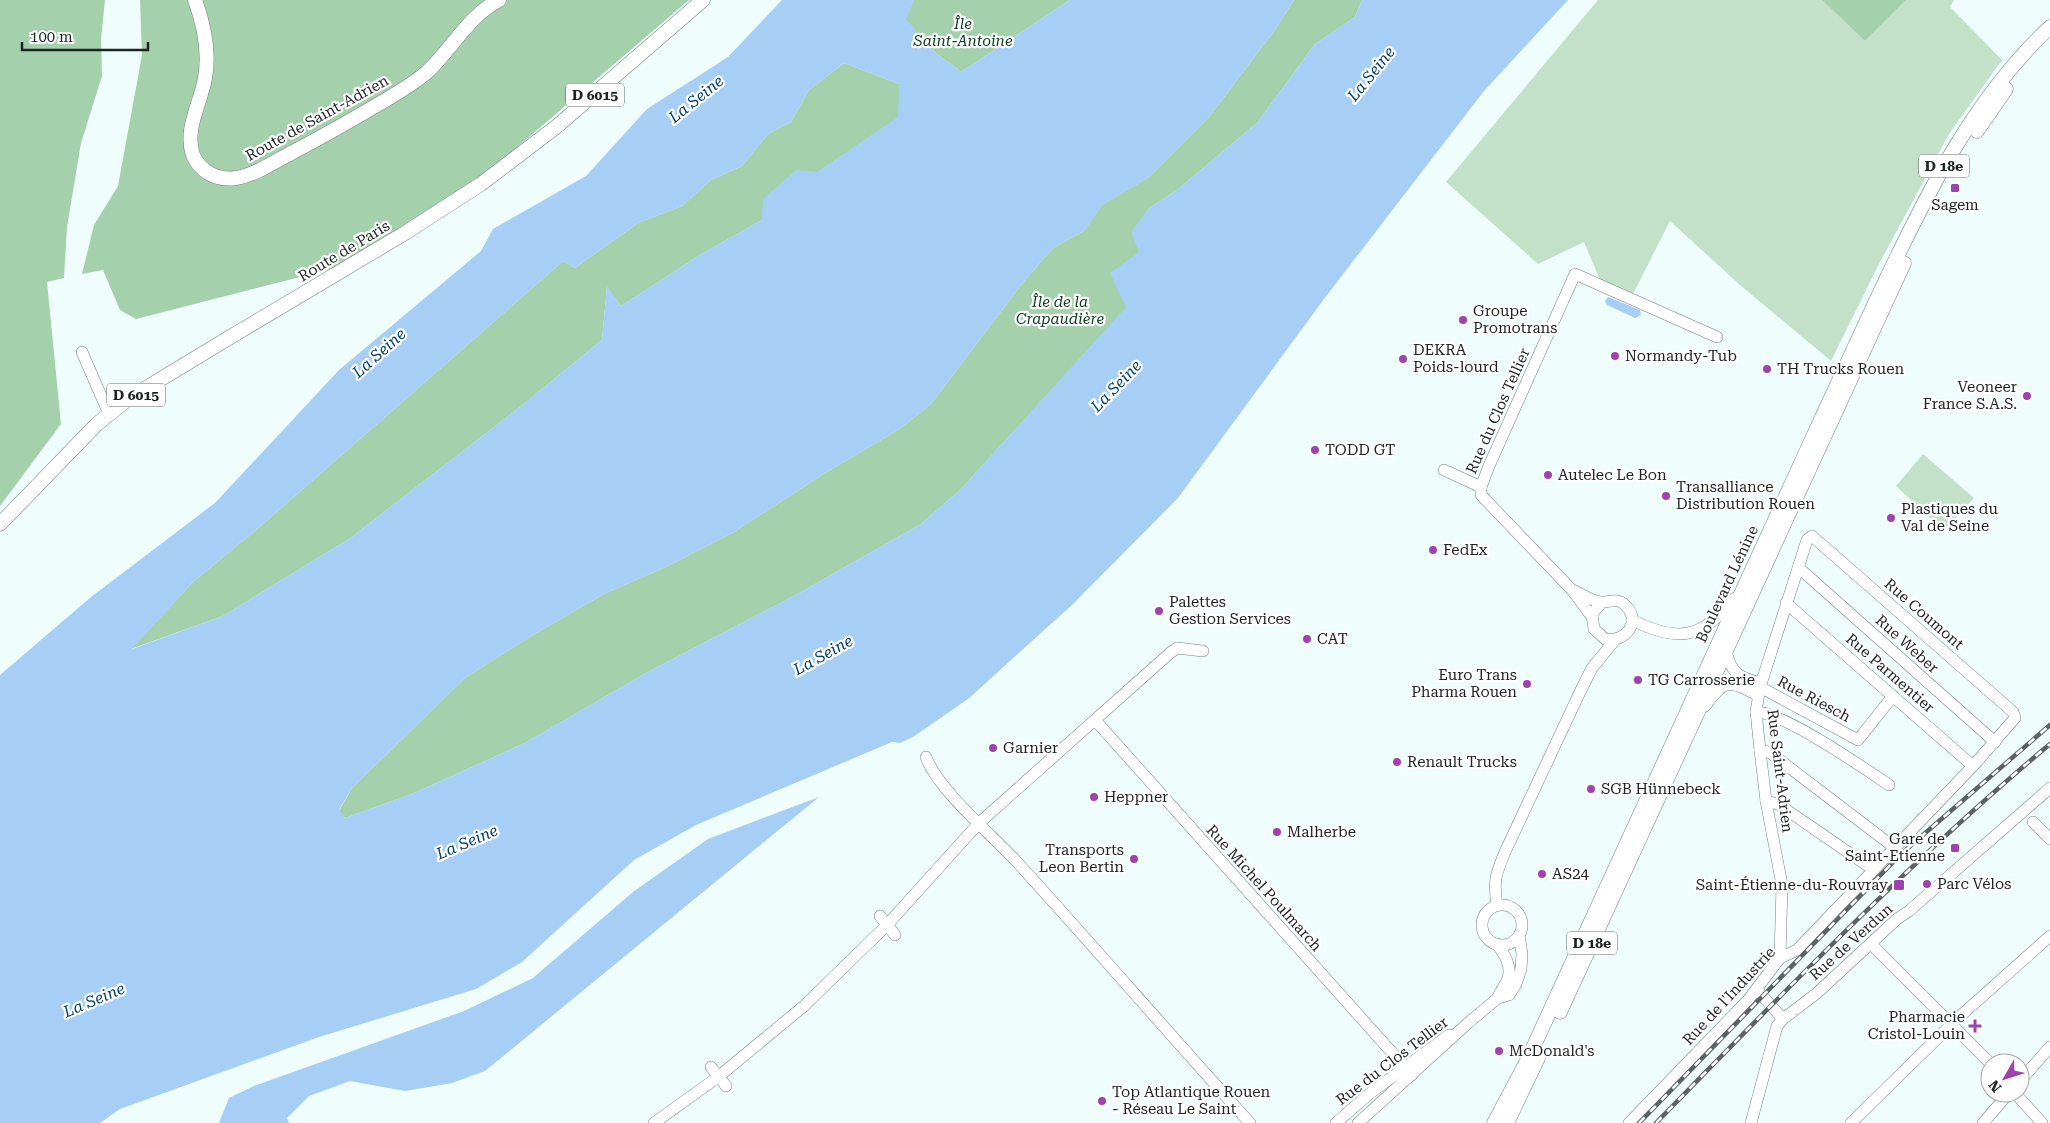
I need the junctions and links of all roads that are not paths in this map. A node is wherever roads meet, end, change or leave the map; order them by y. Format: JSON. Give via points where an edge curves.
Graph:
{"nodes":[{"id":1,"x":195,"y":0,"type":"edge"},
{"id":2,"x":499,"y":0,"type":"edge"},
{"id":3,"x":703,"y":0,"type":"edge"},
{"id":4,"x":2050,"y":26,"type":"edge"},
{"id":5,"x":2050,"y":40,"type":"edge"},
{"id":6,"x":1717,"y":337,"type":"dead end"},
{"id":7,"x":82,"y":352,"type":"dead end"},
{"id":8,"x":109,"y":414,"type":"junction"},
{"id":9,"x":1444,"y":470,"type":"dead end"},
{"id":10,"x":1481,"y":487,"type":"junction"},
{"id":11,"x":0,"y":524,"type":"edge"},
{"id":12,"x":1810,"y":536,"type":"joint"},
{"id":13,"x":1799,"y":568,"type":"junction"},
{"id":14,"x":1743,"y":587,"type":"junction"},
{"id":15,"x":1572,"y":590,"type":"junction"},
{"id":16,"x":1602,"y":602,"type":"junction"},
{"id":17,"x":1786,"y":602,"type":"junction"},
{"id":18,"x":1592,"y":617,"type":"junction"},
{"id":19,"x":1632,"y":620,"type":"junction"},
{"id":20,"x":1597,"y":633,"type":"junction"},
{"id":21,"x":1615,"y":640,"type":"junction"},
{"id":22,"x":1203,"y":651,"type":"dead end"},
{"id":23,"x":1726,"y":651,"type":"junction"},
{"id":24,"x":1592,"y":668,"type":"junction"},
{"id":25,"x":1759,"y":688,"type":"junction"},
{"id":26,"x":1893,"y":696,"type":"junction"},
{"id":27,"x":1756,"y":712,"type":"junction"},
{"id":28,"x":1697,"y":715,"type":"junction"},
{"id":29,"x":2016,"y":716,"type":"joint"},
{"id":30,"x":1095,"y":720,"type":"junction"},
{"id":31,"x":1995,"y":742,"type":"junction"},
{"id":32,"x":1760,"y":750,"type":"junction"},
{"id":33,"x":926,"y":757,"type":"dead end"},
{"id":34,"x":1974,"y":766,"type":"junction"},
{"id":35,"x":1889,"y":785,"type":"dead end"},
{"id":36,"x":2050,"y":788,"type":"edge"},
{"id":37,"x":1766,"y":801,"type":"junction"},
{"id":38,"x":2033,"y":822,"type":"dead end"},
{"id":39,"x":979,"y":823,"type":"junction"},
{"id":40,"x":2050,"y":838,"type":"edge"},
{"id":41,"x":1895,"y":848,"type":"junction"},
{"id":42,"x":1874,"y":870,"type":"junction"},
{"id":43,"x":1497,"y":905,"type":"junction"},
{"id":44,"x":884,"y":921,"type":"junction"},
{"id":45,"x":895,"y":935,"type":"dead end"},
{"id":46,"x":1519,"y":936,"type":"junction"},
{"id":47,"x":2050,"y":936,"type":"edge"},
{"id":48,"x":1497,"y":944,"type":"junction"},
{"id":49,"x":1871,"y":944,"type":"junction"},
{"id":50,"x":1780,"y":958,"type":"junction"},
{"id":51,"x":1757,"y":990,"type":"junction"},
{"id":52,"x":1498,"y":998,"type":"junction"},
{"id":53,"x":1783,"y":1019,"type":"junction"},
{"id":54,"x":1950,"y":1025,"type":"junction"},
{"id":55,"x":2050,"y":1047,"type":"edge"},
{"id":56,"x":1980,"y":1054,"type":"edge"},
{"id":57,"x":711,"y":1067,"type":"dead end"},
{"id":58,"x":2030,"y":1070,"type":"edge"},
{"id":59,"x":1408,"y":1071,"type":"junction"},
{"id":60,"x":718,"y":1077,"type":"junction"},
{"id":61,"x":726,"y":1086,"type":"dead end"},
{"id":62,"x":2000,"y":1103,"type":"edge"},
{"id":63,"x":2024,"y":1103,"type":"edge"},
{"id":64,"x":654,"y":1123,"type":"edge"},
{"id":65,"x":1250,"y":1123,"type":"edge"},
{"id":66,"x":1336,"y":1123,"type":"edge"},
{"id":67,"x":1358,"y":1123,"type":"edge"},
{"id":68,"x":1494,"y":1123,"type":"edge"},
{"id":69,"x":1507,"y":1123,"type":"edge"},
{"id":70,"x":1629,"y":1123,"type":"edge"},
{"id":71,"x":1751,"y":1123,"type":"edge"},
{"id":72,"x":1850,"y":1123,"type":"edge"},
{"id":73,"x":1983,"y":1123,"type":"edge"},
{"id":74,"x":2042,"y":1123,"type":"edge"}],
"edges":[{"from":1,"to":2,"type":"main road","name":"Route de Saint-Adrien","via":[[207,44],[206,76],[190,140],[200,167],[219,178],[235,178],[255,172],[408,86],[441,58],[481,12]]},
{"from":3,"to":8,"type":"main road","name":"Route de Paris","number":"D 6015","via":[[556,127],[481,184],[128,399]]},
{"from":4,"to":14,"type":"main road","name":"Boulevard Lénine","number":"D 18e","via":[[1982,105],[1940,173],[1908,233]]},
{"from":5,"to":23,"type":"main road","name":"Boulevard Lénine","number":"D 18e","via":[[1985,118],[1931,208]]},
{"from":6,"to":10,"type":"street","name":"Rue du Clos Tellier","via":[[1575,274]]},
{"from":7,"to":8,"type":"street"},
{"from":8,"to":11,"type":"main road","name":"Route de Paris","number":"D 6015"},
{"from":9,"to":10,"type":"street"},
{"from":10,"to":15,"type":"street","name":"Rue du Clos Tellier","via":[[1484,499]]},
{"from":12,"to":13,"type":"street","name":"Rue Saint-Adrien"},
{"from":12,"to":29,"type":"street","name":"Rue Coumont"},
{"from":13,"to":17,"type":"street","name":"Rue Saint-Adrien"},
{"from":13,"to":31,"type":"street","name":"Rue Weber"},
{"from":14,"to":19,"type":"street","via":[[1717,618],[1692,633],[1669,634]]},
{"from":14,"to":68,"type":"main road","name":"Boulevard Lénine","number":"D 18e","via":[[1531,1052]]},
{"from":15,"to":16,"type":"street","name":"Rue du Clos Tellier"},
{"from":15,"to":18,"type":"street","name":"Rue du Clos Tellier"},
{"from":16,"to":18,"type":"street"},
{"from":16,"to":19,"type":"street","name":"Rue du Clos Tellier","via":[[1622,602]]},
{"from":17,"to":25,"type":"street","name":"Rue Saint-Adrien"},
{"from":17,"to":26,"type":"street","name":"Rue Parmentier"},
{"from":18,"to":20,"type":"street","name":"Rue du Clos Tellier"},
{"from":19,"to":21,"type":"street","name":"Rue du Clos Tellier","via":[[1629,631]]},
{"from":20,"to":21,"type":"street","via":[[1605,639]]},
{"from":20,"to":24,"type":"street","name":"Rue du Clos Tellier"},
{"from":21,"to":24,"type":"street","name":"Rue du Clos Tellier"},
{"from":22,"to":30,"type":"street","via":[[1174,650]]},
{"from":23,"to":25,"type":"street","via":[[1733,670]]},
{"from":23,"to":28,"type":"main road","name":"Boulevard Lénine","number":"D 18e"},
{"from":24,"to":43,"type":"street","name":"Rue du Clos Tellier","via":[[1495,875]]},
{"from":25,"to":26,"type":"street","name":"Rue Riesch","via":[[1858,740]]},
{"from":25,"to":27,"type":"street","name":"Rue Saint-Adrien"},
{"from":25,"to":28,"type":"street","via":[[1726,684]]},
{"from":26,"to":34,"type":"street","name":"Rue Parmentier"},
{"from":27,"to":32,"type":"street","name":"Rue Saint-Adrien"},
{"from":27,"to":35,"type":"street","via":[[1772,714]]},
{"from":28,"to":69,"type":"main road","name":"Boulevard Lénine","number":"D 18e"},
{"from":29,"to":31,"type":"street","name":"Rue de l'Industrie"},
{"from":30,"to":39,"type":"street"},
{"from":30,"to":59,"type":"street","name":"Rue Michel Poulmarch"},
{"from":31,"to":34,"type":"street","name":"Rue de l'Industrie"},
{"from":32,"to":37,"type":"street","name":"Rue Saint-Adrien"},
{"from":32,"to":41,"type":"street","via":[[1769,752]]},
{"from":33,"to":39,"type":"street","via":[[936,775]]},
{"from":34,"to":41,"type":"street","name":"Rue de l'Industrie"},
{"from":36,"to":49,"type":"street","name":"Rue de Verdun"},
{"from":37,"to":42,"type":"street","via":[[1778,804]]},
{"from":37,"to":50,"type":"street","name":"Rue Saint-Adrien","via":[[1782,885]]},
{"from":38,"to":40,"type":"street"},
{"from":39,"to":44,"type":"street"},
{"from":39,"to":65,"type":"street","via":[[1028,873]]},
{"from":41,"to":42,"type":"street","name":"Rue de l'Industrie"},
{"from":42,"to":50,"type":"street","name":"Rue de l'Industrie","via":[[1797,950]]},
{"from":43,"to":46,"type":"street","name":"Rue du Clos Tellier","via":[[1508,905],[1518,912],[1522,925]]},
{"from":43,"to":48,"type":"street","name":"Rue du Clos Tellier","via":[[1486,912],[1482,924],[1486,937]]},
{"from":44,"to":45,"type":"street"},
{"from":44,"to":60,"type":"street","via":[[804,1006],[767,1030]]},
{"from":46,"to":48,"type":"street","via":[[1510,943]]},
{"from":46,"to":52,"type":"street","name":"Rue du Clos Tellier","via":[[1522,969],[1509,995]]},
{"from":47,"to":54,"type":"street"},
{"from":48,"to":52,"type":"street","name":"Rue du Clos Tellier","via":[[1509,968]]},
{"from":49,"to":53,"type":"street","name":"Rue de Verdun"},
{"from":49,"to":54,"type":"street"},
{"from":50,"to":51,"type":"street","name":"Rue de l'Industrie"},
{"from":51,"to":53,"type":"street"},
{"from":51,"to":70,"type":"street","name":"Rue de l'Industrie"},
{"from":52,"to":59,"type":"street","name":"Rue du Clos Tellier","via":[[1468,1023],[1434,1044]]},
{"from":53,"to":71,"type":"street","via":[[1777,1026]]},
{"from":54,"to":56,"type":"street"},
{"from":54,"to":72,"type":"street"},
{"from":55,"to":58,"type":"street"},
{"from":57,"to":60,"type":"street"},
{"from":59,"to":66,"type":"street","name":"Rue du Clos Tellier"},
{"from":59,"to":67,"type":"street","name":"Rue du Clos Tellier"},
{"from":60,"to":61,"type":"street"},
{"from":60,"to":64,"type":"street"},
{"from":62,"to":73,"type":"street"},
{"from":63,"to":74,"type":"street"}]}
